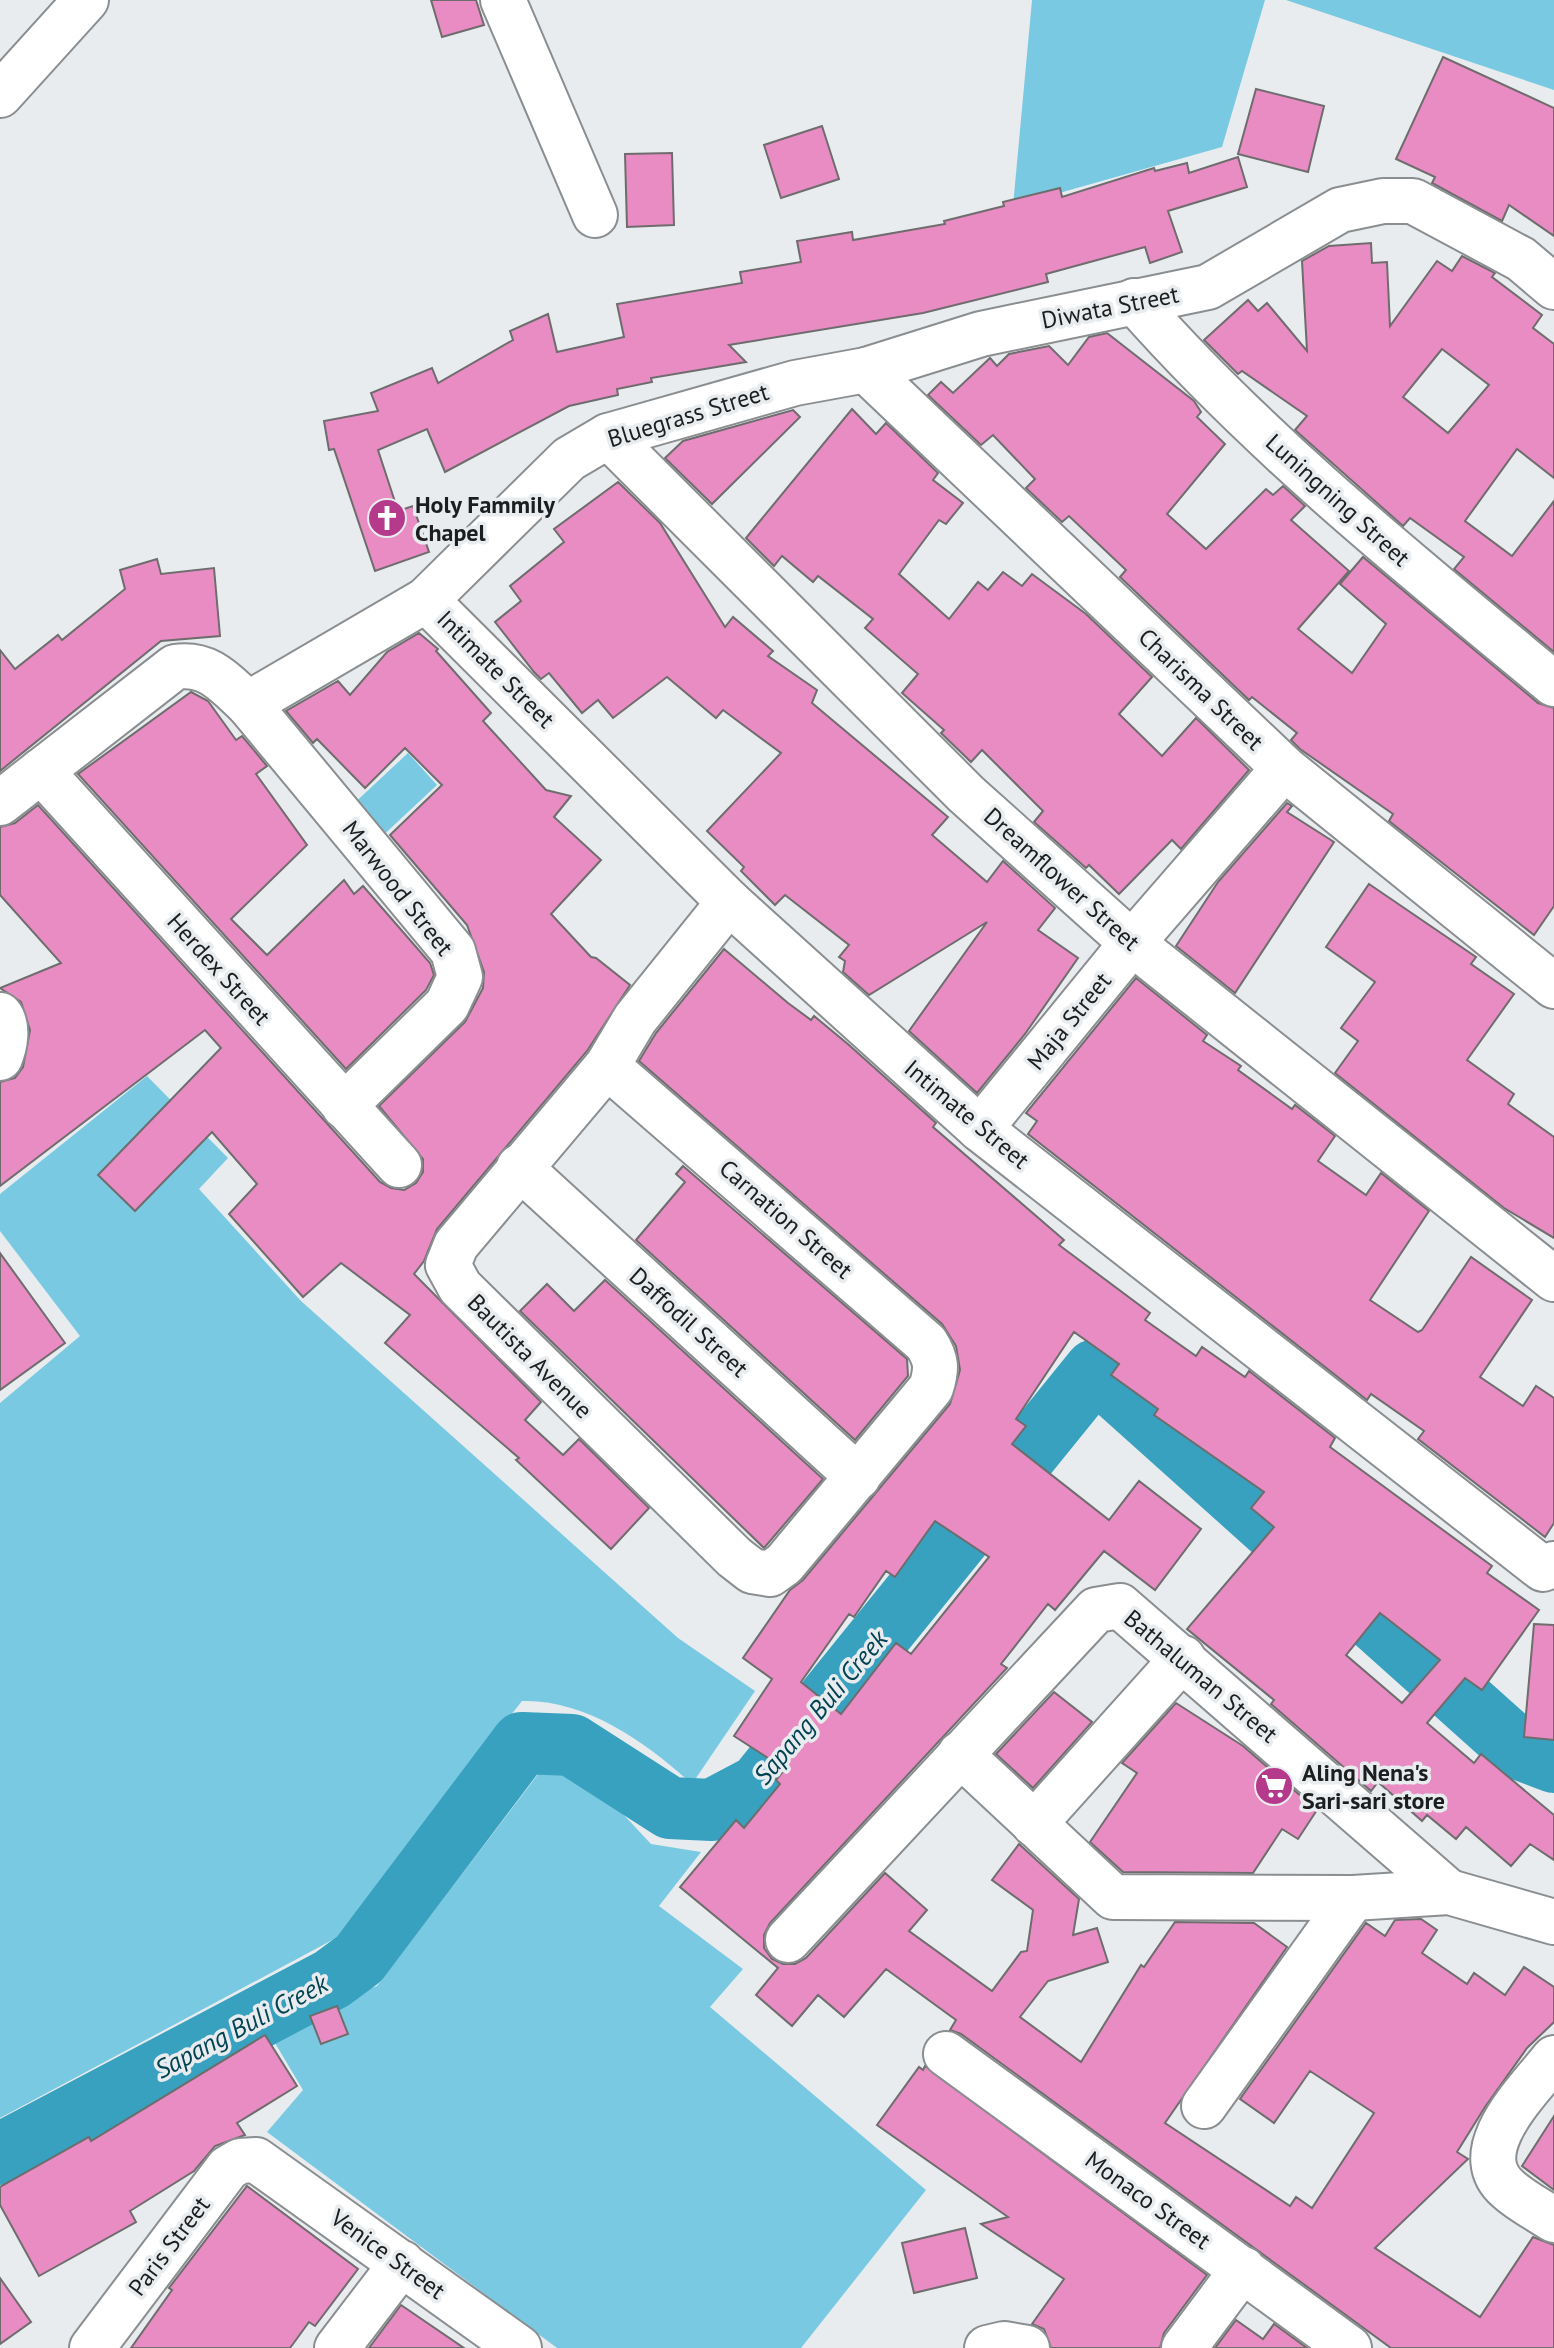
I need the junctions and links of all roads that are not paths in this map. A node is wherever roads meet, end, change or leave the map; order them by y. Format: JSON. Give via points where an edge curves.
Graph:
{"nodes":[{"id":1,"x":86,"y":0,"type":"edge"},
{"id":2,"x":503,"y":0,"type":"edge"},
{"id":3,"x":0,"y":95,"type":"edge"},
{"id":4,"x":595,"y":215,"type":"dead end"},
{"id":5,"x":1554,"y":287,"type":"edge"},
{"id":6,"x":1134,"y":301,"type":"junction"},
{"id":7,"x":866,"y":370,"type":"junction"},
{"id":8,"x":608,"y":436,"type":"junction"},
{"id":9,"x":426,"y":600,"type":"junction"},
{"id":10,"x":1554,"y":684,"type":"edge"},
{"id":11,"x":248,"y":704,"type":"junction"},
{"id":12,"x":1284,"y":768,"type":"junction"},
{"id":13,"x":41,"y":771,"type":"junction"},
{"id":14,"x":0,"y":803,"type":"edge"},
{"id":15,"x":729,"y":902,"type":"junction"},
{"id":16,"x":1132,"y":943,"type":"junction"},
{"id":17,"x":1554,"y":986,"type":"edge"},
{"id":18,"x":0,"y":1015,"type":"edge"},
{"id":19,"x":0,"y":1058,"type":"edge"},
{"id":20,"x":607,"y":1066,"type":"junction"},
{"id":21,"x":344,"y":1106,"type":"junction"},
{"id":22,"x":980,"y":1129,"type":"junction"},
{"id":23,"x":399,"y":1165,"type":"dead end"},
{"id":24,"x":519,"y":1167,"type":"junction"},
{"id":25,"x":1554,"y":1279,"type":"edge"},
{"id":26,"x":858,"y":1477,"type":"junction"},
{"id":27,"x":1548,"y":1566,"type":"edge"},
{"id":28,"x":1183,"y":1658,"type":"junction"},
{"id":29,"x":960,"y":1754,"type":"junction"},
{"id":30,"x":1034,"y":1824,"type":"junction"},
{"id":31,"x":1449,"y":1892,"type":"junction"},
{"id":32,"x":1353,"y":1898,"type":"junction"},
{"id":33,"x":1554,"y":1922,"type":"edge"},
{"id":34,"x":788,"y":1940,"type":"dead end"},
{"id":35,"x":946,"y":2054,"type":"dead end"},
{"id":36,"x":1554,"y":2058,"type":"edge"},
{"id":37,"x":1204,"y":2106,"type":"dead end"},
{"id":38,"x":256,"y":2160,"type":"joint"},
{"id":39,"x":1554,"y":2220,"type":"edge"},
{"id":40,"x":402,"y":2263,"type":"junction"},
{"id":41,"x":1243,"y":2269,"type":"junction"},
{"id":42,"x":92,"y":2348,"type":"edge"},
{"id":43,"x":337,"y":2348,"type":"edge"},
{"id":44,"x":519,"y":2348,"type":"edge"},
{"id":45,"x":987,"y":2348,"type":"edge"},
{"id":46,"x":1027,"y":2348,"type":"edge"},
{"id":47,"x":1184,"y":2348,"type":"edge"},
{"id":48,"x":1349,"y":2348,"type":"edge"}],
"edges":[{"from":1,"to":3,"type":"street"},
{"from":2,"to":4,"type":"street"},
{"from":5,"to":6,"type":"street","name":"Diwata Street","via":[[1521,259],[1413,201],[1383,201],[1340,210],[1208,287]]},
{"from":6,"to":7,"type":"street","name":"Diwata Street","via":[[981,334]]},
{"from":6,"to":10,"type":"street","name":"Luningning Street","via":[[1185,358],[1349,515]]},
{"from":7,"to":8,"type":"street","name":"Bluegrass Street","via":[[795,383]]},
{"from":7,"to":12,"type":"street","name":"Charisma Street"},
{"from":8,"to":9,"type":"street","name":"Bluegrass Street","via":[[569,459]]},
{"from":8,"to":16,"type":"street","name":"Dreamflower Street","via":[[966,794]]},
{"from":9,"to":11,"type":"street","name":"Bluegrass Street"},
{"from":9,"to":15,"type":"street","name":"Intimate Street"},
{"from":11,"to":13,"type":"street","name":"Marwood Street","via":[[213,672],[194,664],[175,667]]},
{"from":11,"to":21,"type":"street","name":"Marwood Street","via":[[453,951],[460,977],[447,1005]]},
{"from":12,"to":16,"type":"street","name":"Maja Street"},
{"from":12,"to":17,"type":"street","name":"Charisma Street"},
{"from":13,"to":14,"type":"street","name":"Marwood Street"},
{"from":13,"to":21,"type":"street","name":"Herdex Street"},
{"from":15,"to":20,"type":"street","name":"Bautista Avenue","via":[[635,1019]]},
{"from":15,"to":22,"type":"street","name":"Intimate Street"},
{"from":16,"to":22,"type":"street","name":"Maja Street"},
{"from":16,"to":25,"type":"street","name":"Dreamflower Street"},
{"from":18,"to":19,"type":"street","via":[[5,1047]]},
{"from":20,"to":24,"type":"street","name":"Bautista Avenue"},
{"from":20,"to":26,"type":"street","name":"Carnation Street","via":[[926,1343],[934,1356],[931,1388]]},
{"from":21,"to":23,"type":"street","name":"Herdex Street"},
{"from":22,"to":27,"type":"street","name":"Intimate Street"},
{"from":24,"to":26,"type":"street","name":"Daffodil Street"},
{"from":24,"to":26,"type":"street","name":"Bautista Avenue","via":[[456,1245],[448,1265],[460,1287],[734,1557],[752,1571],[770,1574]]},
{"from":28,"to":29,"type":"street","name":"Bathaluman Street","via":[[1120,1606],[1096,1610]]},
{"from":28,"to":30,"type":"street"},
{"from":28,"to":31,"type":"street","name":"Bathaluman Street"},
{"from":29,"to":30,"type":"street","name":"Bathaluman Street"},
{"from":29,"to":34,"type":"street","name":"Bathaluman Street"},
{"from":30,"to":32,"type":"street","name":"Bathaluman Street","via":[[1113,1897]]},
{"from":31,"to":32,"type":"street","name":"Bathaluman Street"},
{"from":31,"to":33,"type":"street","name":"Bathaluman Street"},
{"from":32,"to":37,"type":"street"},
{"from":35,"to":41,"type":"street","name":"Monaco Street"},
{"from":36,"to":39,"type":"street","via":[[1497,2132],[1492,2162],[1505,2187]]},
{"from":38,"to":40,"type":"street","name":"Venice Street"},
{"from":38,"to":42,"type":"street","name":"Paris Street","via":[[228,2168]]},
{"from":40,"to":43,"type":"street"},
{"from":40,"to":44,"type":"street","name":"Venice Street"},
{"from":41,"to":47,"type":"street"},
{"from":41,"to":48,"type":"street","name":"Monaco Street"},
{"from":45,"to":46,"type":"street"}]}
